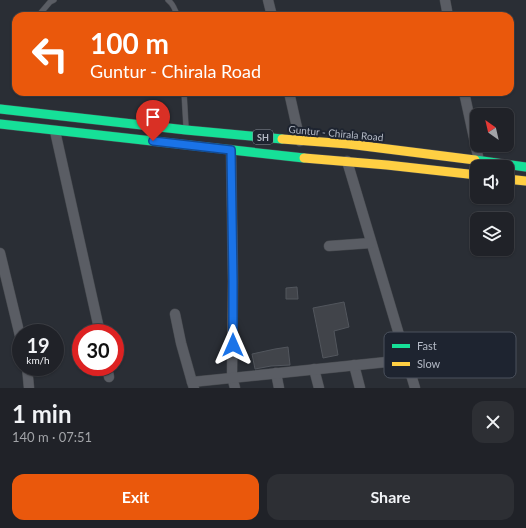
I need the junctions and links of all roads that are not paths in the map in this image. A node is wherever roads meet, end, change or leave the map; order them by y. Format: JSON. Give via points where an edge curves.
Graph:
{"nodes":[{"id":1,"x":54,"y":0,"type":"edge"},
{"id":2,"x":168,"y":0,"type":"edge"},
{"id":3,"x":268,"y":0,"type":"edge"},
{"id":4,"x":445,"y":0,"type":"edge"},
{"id":5,"x":41,"y":12,"type":"edge"},
{"id":6,"x":176,"y":12,"type":"edge"},
{"id":7,"x":271,"y":12,"type":"edge"},
{"id":8,"x":447,"y":12,"type":"edge"},
{"id":9,"x":184,"y":96,"type":"edge"},
{"id":10,"x":290,"y":96,"type":"edge"},
{"id":11,"x":465,"y":96,"type":"edge"},
{"id":12,"x":0,"y":109,"type":"edge"},
{"id":13,"x":0,"y":124,"type":"edge"},
{"id":14,"x":186,"y":130,"type":"junction"},
{"id":15,"x":55,"y":131,"type":"junction"},
{"id":16,"x":300,"y":141,"type":"junction"},
{"id":17,"x":231,"y":150,"type":"junction"},
{"id":18,"x":471,"y":160,"type":"edge"},
{"id":19,"x":479,"y":160,"type":"edge"},
{"id":20,"x":347,"y":161,"type":"junction"},
{"id":21,"x":514,"y":165,"type":"edge"},
{"id":22,"x":526,"y":167,"type":"edge"},
{"id":23,"x":470,"y":174,"type":"edge"},
{"id":24,"x":514,"y":180,"type":"edge"},
{"id":25,"x":526,"y":181,"type":"edge"},
{"id":26,"x":371,"y":243,"type":"junction"},
{"id":27,"x":329,"y":246,"type":"dead end"},
{"id":28,"x":0,"y":253,"type":"edge"},
{"id":29,"x":175,"y":314,"type":"dead end"},
{"id":30,"x":17,"y":324,"type":"edge"},
{"id":31,"x":98,"y":324,"type":"edge"},
{"id":32,"x":398,"y":332,"type":"edge"},
{"id":33,"x":384,"y":362,"type":"edge"},
{"id":34,"x":354,"y":365,"type":"junction"},
{"id":35,"x":314,"y":369,"type":"junction"},
{"id":36,"x":276,"y":373,"type":"junction"},
{"id":37,"x":28,"y":376,"type":"edge"},
{"id":38,"x":232,"y":377,"type":"junction"},
{"id":39,"x":412,"y":378,"type":"edge"},
{"id":40,"x":193,"y":385,"type":"edge"},
{"id":41,"x":29,"y":388,"type":"edge"},
{"id":42,"x":235,"y":388,"type":"edge"},
{"id":43,"x":279,"y":388,"type":"edge"},
{"id":44,"x":319,"y":388,"type":"edge"},
{"id":45,"x":360,"y":388,"type":"edge"},
{"id":46,"x":415,"y":388,"type":"edge"}],
"edges":[{"from":1,"to":5,"type":"lane"},
{"from":2,"to":6,"type":"lane"},
{"from":3,"to":7,"type":"street"},
{"from":4,"to":8,"type":"street"},
{"from":9,"to":14,"type":"lane"},
{"from":10,"to":16,"type":"street"},
{"from":11,"to":19,"type":"street"},
{"from":12,"to":14,"type":"main road","name":"Guntur - Chirala Road","number":"SH"},
{"from":13,"to":15,"type":"main road","number":"SH"},
{"from":14,"to":16,"type":"main road","name":"Guntur - Chirala Road","number":"SH"},
{"from":15,"to":17,"type":"main road","number":"SH"},
{"from":15,"to":31,"type":"street"},
{"from":16,"to":18,"type":"main road","name":"Guntur - Chirala Road","number":"SH","via":[[348,144]]},
{"from":17,"to":20,"type":"main road","number":"SH"},
{"from":17,"to":38,"type":"street"},
{"from":20,"to":23,"type":"main road","number":"SH"},
{"from":20,"to":26,"type":"street"},
{"from":21,"to":22,"type":"main road","name":"Guntur - Chirala Road","number":"SH"},
{"from":24,"to":25,"type":"main road"},
{"from":26,"to":27,"type":"street"},
{"from":26,"to":32,"type":"street"},
{"from":28,"to":30,"type":"street"},
{"from":29,"to":40,"type":"street"},
{"from":33,"to":34,"type":"street"},
{"from":34,"to":35,"type":"street"},
{"from":34,"to":45,"type":"street"},
{"from":35,"to":36,"type":"street"},
{"from":35,"to":44,"type":"street"},
{"from":36,"to":38,"type":"street"},
{"from":36,"to":43,"type":"street"},
{"from":37,"to":41,"type":"street"},
{"from":38,"to":40,"type":"street"},
{"from":38,"to":42,"type":"street"},
{"from":39,"to":46,"type":"street"}]}
